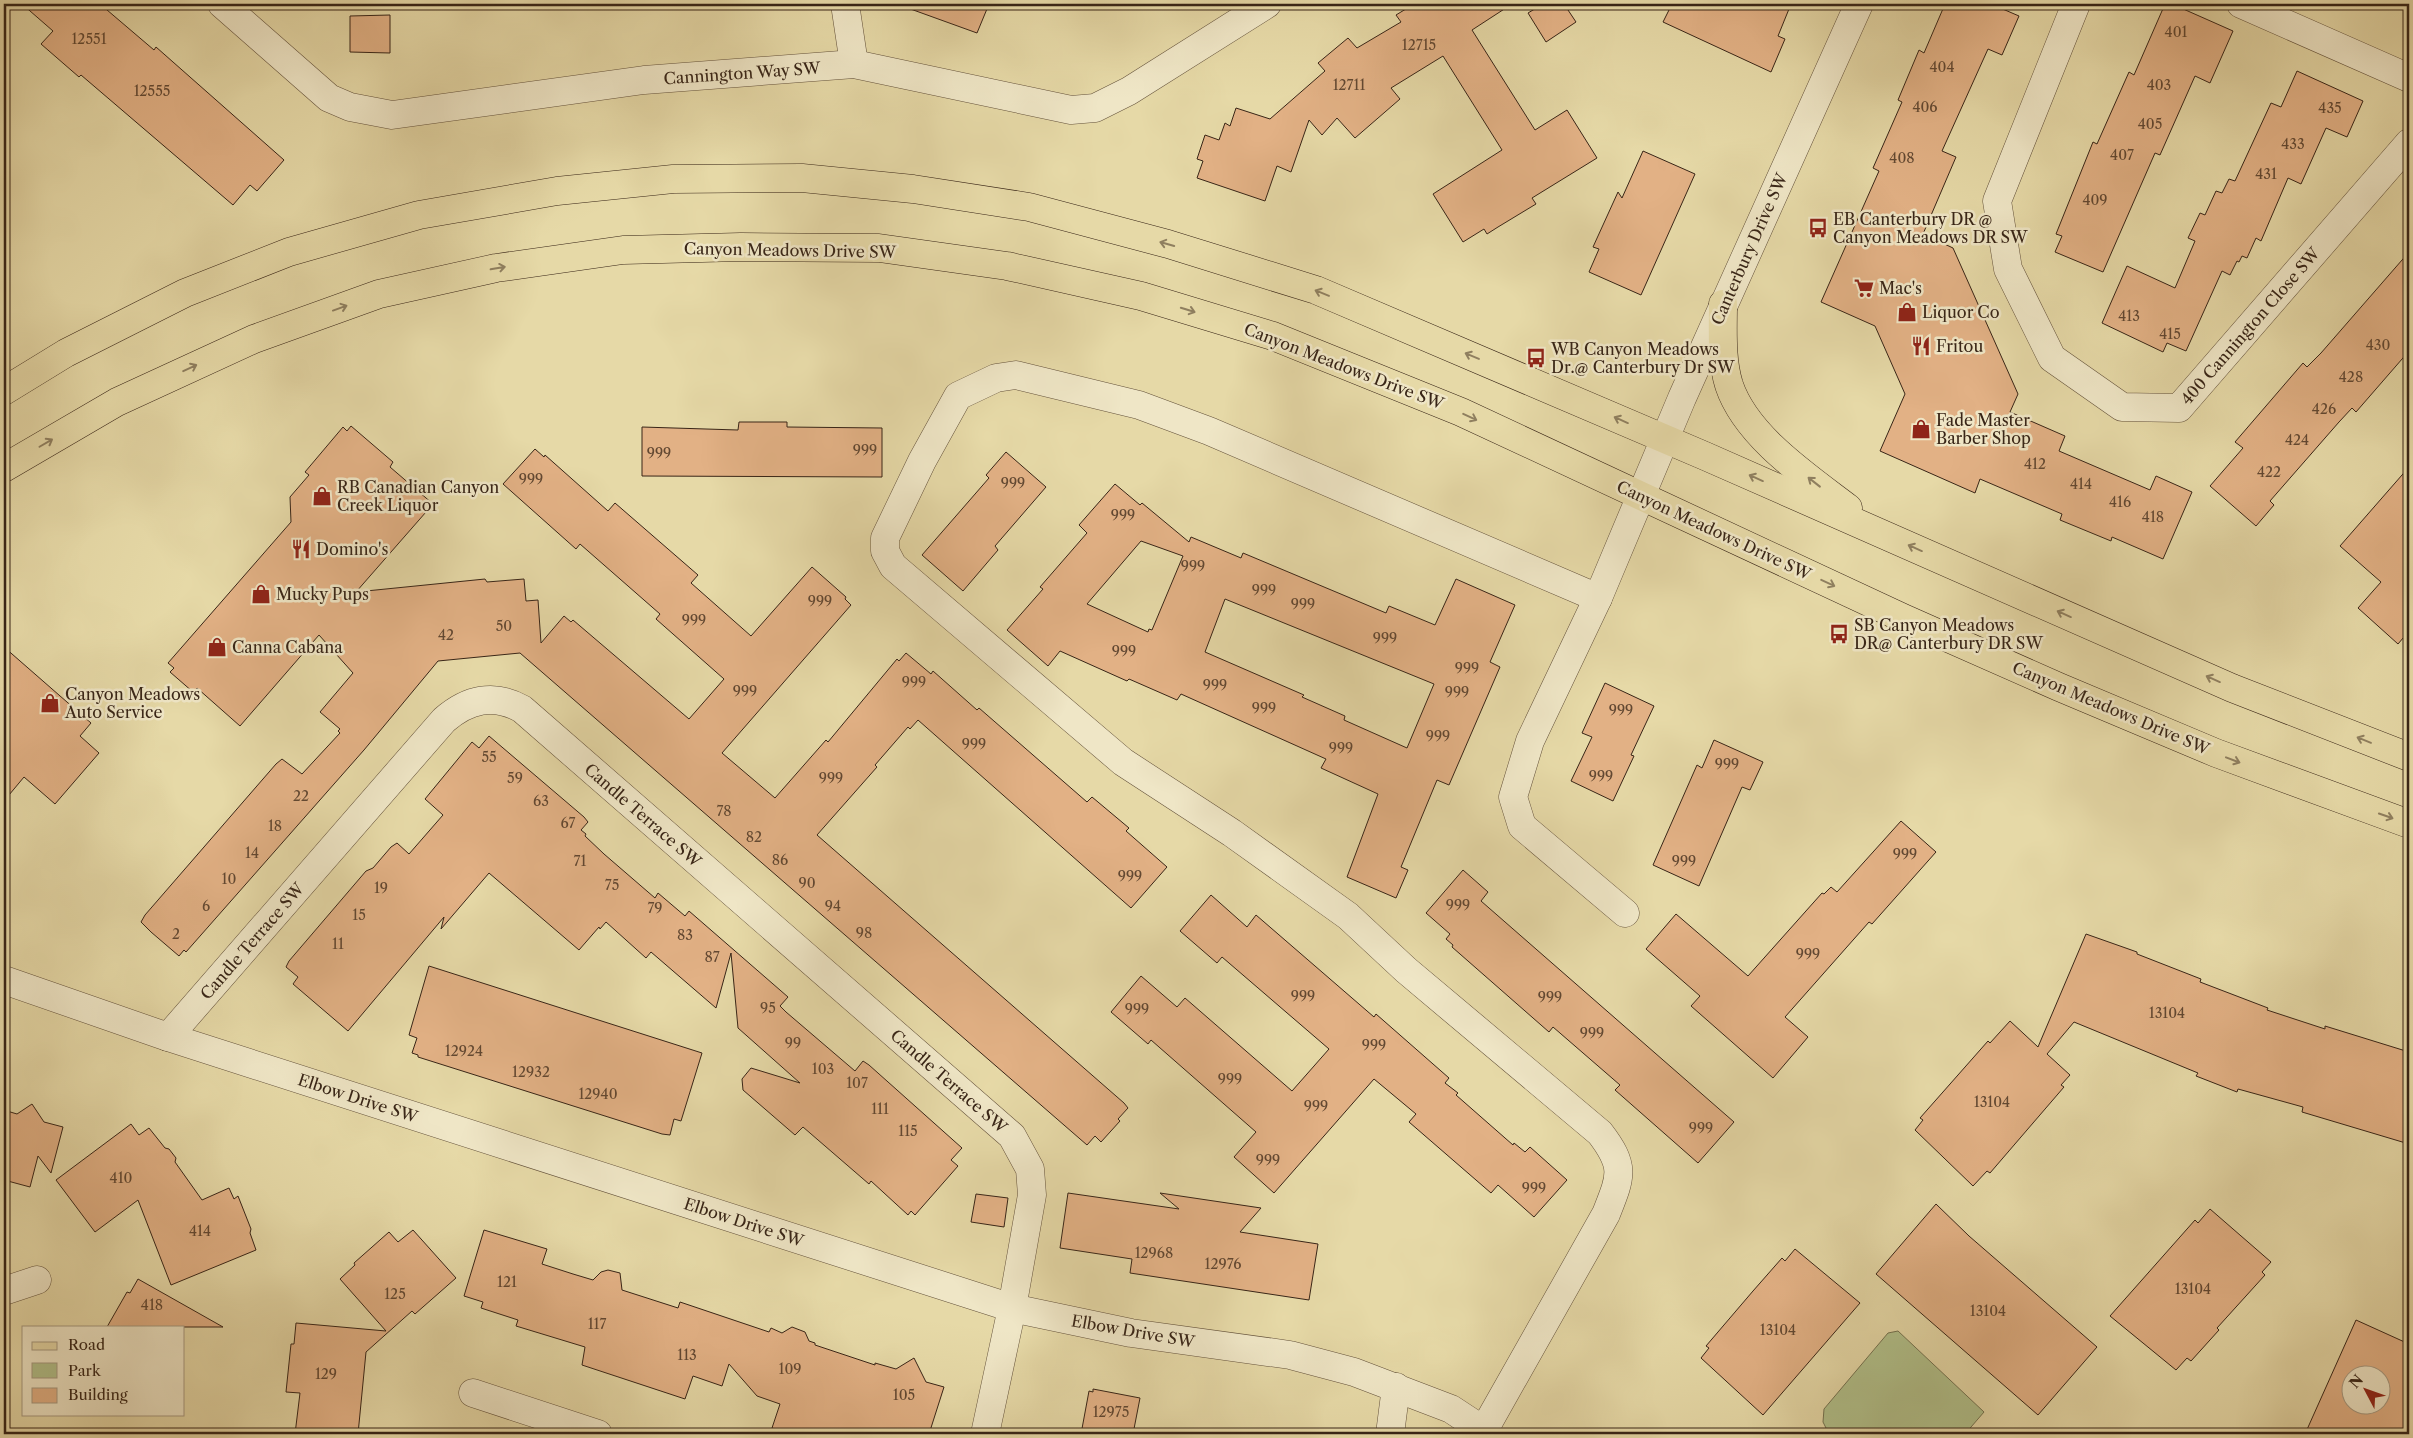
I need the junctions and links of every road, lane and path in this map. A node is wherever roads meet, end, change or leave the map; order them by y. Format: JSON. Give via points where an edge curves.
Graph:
{"nodes":[{"id":1,"x":222,"y":4,"type":"edge"},
{"id":2,"x":845,"y":4,"type":"edge"},
{"id":3,"x":1267,"y":4,"type":"edge"},
{"id":4,"x":1859,"y":4,"type":"edge"},
{"id":5,"x":2076,"y":4,"type":"edge"},
{"id":6,"x":2241,"y":4,"type":"edge"},
{"id":7,"x":854,"y":64,"type":"junction"},
{"id":8,"x":2409,"y":78,"type":"edge"},
{"id":9,"x":2409,"y":143,"type":"edge"},
{"id":10,"x":1723,"y":304,"type":"junction"},
{"id":11,"x":4,"y":392,"type":"edge"},
{"id":12,"x":1665,"y":440,"type":"junction"},
{"id":13,"x":4,"y":468,"type":"edge"},
{"id":14,"x":1641,"y":496,"type":"junction"},
{"id":15,"x":1880,"y":533,"type":"junction"},
{"id":16,"x":1598,"y":598,"type":"junction"},
{"id":17,"x":2409,"y":757,"type":"edge"},
{"id":18,"x":2409,"y":824,"type":"edge"},
{"id":19,"x":1625,"y":913,"type":"dead end"},
{"id":20,"x":4,"y":980,"type":"edge"},
{"id":21,"x":168,"y":1037,"type":"junction"},
{"id":22,"x":37,"y":1280,"type":"dead end"},
{"id":23,"x":4,"y":1291,"type":"edge"},
{"id":24,"x":1012,"y":1308,"type":"junction"},
{"id":25,"x":1396,"y":1387,"type":"junction"},
{"id":26,"x":473,"y":1394,"type":"dead end"},
{"id":27,"x":1486,"y":1432,"type":"edge"},
{"id":28,"x":598,"y":1434,"type":"edge"},
{"id":29,"x":985,"y":1434,"type":"edge"},
{"id":30,"x":1390,"y":1434,"type":"edge"}],
"edges":[{"from":1,"to":7,"type":"street","name":"Cannington Way SW","via":[[329,98],[350,107],[392,116],[644,80]]},
{"from":2,"to":7,"type":"street"},
{"from":3,"to":7,"type":"street","name":"Cannington Way SW","via":[[1129,91],[1088,110],[1071,110]]},
{"from":4,"to":10,"type":"street","name":"Canterbury Drive SW"},
{"from":5,"to":9,"type":"street","name":"400 Cannington Close SW","via":[[1997,201],[2008,269],[2052,358],[2122,407],[2179,408]]},
{"from":6,"to":8,"type":"street"},
{"from":10,"to":12,"type":"street","name":"Canterbury Drive SW"},
{"from":15,"to":10,"type":"main road","one_way":true,"via":[[1780,456],[1739,408],[1729,384],[1723,349]]},
{"from":12,"to":11,"type":"main road","one_way":true,"via":[[1316,290],[1168,244],[1029,207],[913,188],[802,178],[673,179],[557,191],[419,215],[289,252],[185,292],[66,353]]},
{"from":12,"to":14,"type":"street","name":"Canterbury Drive SW"},
{"from":15,"to":12,"type":"main road","one_way":true},
{"from":13,"to":14,"type":"main road","name":"Canyon Meadows Drive SW","one_way":true,"via":[[125,398],[254,339],[379,294],[496,268],[623,250],[879,248],[1007,266],[1141,296],[1272,336],[1461,412]]},
{"from":14,"to":16,"type":"street","name":"Canterbury Drive SW"},
{"from":14,"to":18,"type":"main road","name":"Canyon Meadows Drive SW","one_way":true,"via":[[1903,618],[2068,690],[2216,753]]},
{"from":17,"to":15,"type":"main road","one_way":true,"via":[[2232,688]]},
{"from":16,"to":19,"type":"street","name":"Canterbury Drive SW","via":[[1530,740],[1513,797],[1522,826]]},
{"from":16,"to":27,"type":"street","via":[[1209,431],[1139,405],[1016,375],[996,378],[958,396],[885,538],[885,551],[893,566],[1116,756],[1348,916],[1406,970],[1600,1134],[1613,1150],[1620,1170],[1606,1214]]},
{"from":20,"to":21,"type":"street","name":"Elbow Drive SW"},
{"from":21,"to":24,"type":"street","name":"Elbow Drive SW"},
{"from":21,"to":24,"type":"street","name":"Candle Terrace SW","via":[[444,720],[457,708],[482,699],[510,702],[522,709],[1012,1136],[1030,1169],[1032,1195]]},
{"from":22,"to":23,"type":"street"},
{"from":24,"to":25,"type":"street","name":"Elbow Drive SW","via":[[1132,1333],[1290,1355]]},
{"from":24,"to":29,"type":"street","name":"Candle Terrace SW"},
{"from":25,"to":27,"type":"street","name":"Elbow Drive SW","via":[[1451,1408]]},
{"from":25,"to":30,"type":"street"},
{"from":26,"to":28,"type":"street"}]}
